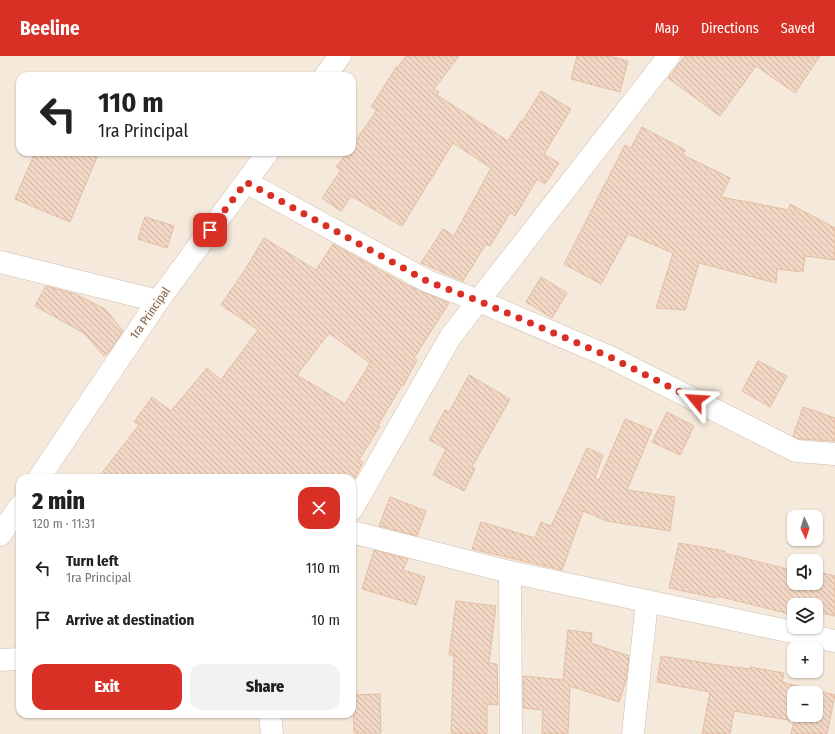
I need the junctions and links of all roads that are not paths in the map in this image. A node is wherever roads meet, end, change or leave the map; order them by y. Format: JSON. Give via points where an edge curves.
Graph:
{"nodes":[{"id":1,"x":340,"y":56,"type":"edge"},
{"id":2,"x":669,"y":56,"type":"edge"},
{"id":3,"x":328,"y":72,"type":"edge"},
{"id":4,"x":265,"y":156,"type":"edge"},
{"id":5,"x":246,"y":182,"type":"junction"},
{"id":6,"x":0,"y":262,"type":"edge"},
{"id":7,"x":158,"y":301,"type":"junction"},
{"id":8,"x":479,"y":301,"type":"junction"},
{"id":9,"x":835,"y":454,"type":"edge"},
{"id":10,"x":41,"y":474,"type":"edge"},
{"id":11,"x":356,"y":502,"type":"edge"},
{"id":12,"x":16,"y":512,"type":"edge"},
{"id":13,"x":356,"y":533,"type":"edge"},
{"id":14,"x":0,"y":535,"type":"edge"},
{"id":15,"x":510,"y":572,"type":"junction"},
{"id":16,"x":647,"y":601,"type":"junction"},
{"id":17,"x":835,"y":641,"type":"edge"},
{"id":18,"x":16,"y":659,"type":"edge"},
{"id":19,"x":0,"y":660,"type":"edge"},
{"id":20,"x":270,"y":718,"type":"edge"},
{"id":21,"x":272,"y":734,"type":"edge"},
{"id":22,"x":511,"y":734,"type":"edge"},
{"id":23,"x":633,"y":734,"type":"edge"}],
"edges":[{"from":1,"to":3,"type":"street"},
{"from":2,"to":8,"type":"street"},
{"from":4,"to":5,"type":"street","name":"1ra Principal"},
{"from":5,"to":7,"type":"street","name":"1ra Principal"},
{"from":5,"to":8,"type":"street","via":[[427,281]]},
{"from":6,"to":7,"type":"street"},
{"from":7,"to":10,"type":"street","name":"1ra Principal"},
{"from":8,"to":9,"type":"street","via":[[610,357],[796,451]]},
{"from":8,"to":11,"type":"street","via":[[451,336]]},
{"from":12,"to":14,"type":"street"},
{"from":13,"to":15,"type":"street"},
{"from":15,"to":16,"type":"street"},
{"from":15,"to":22,"type":"street"},
{"from":16,"to":17,"type":"street"},
{"from":16,"to":23,"type":"street"},
{"from":18,"to":19,"type":"street"},
{"from":20,"to":21,"type":"street"}]}
